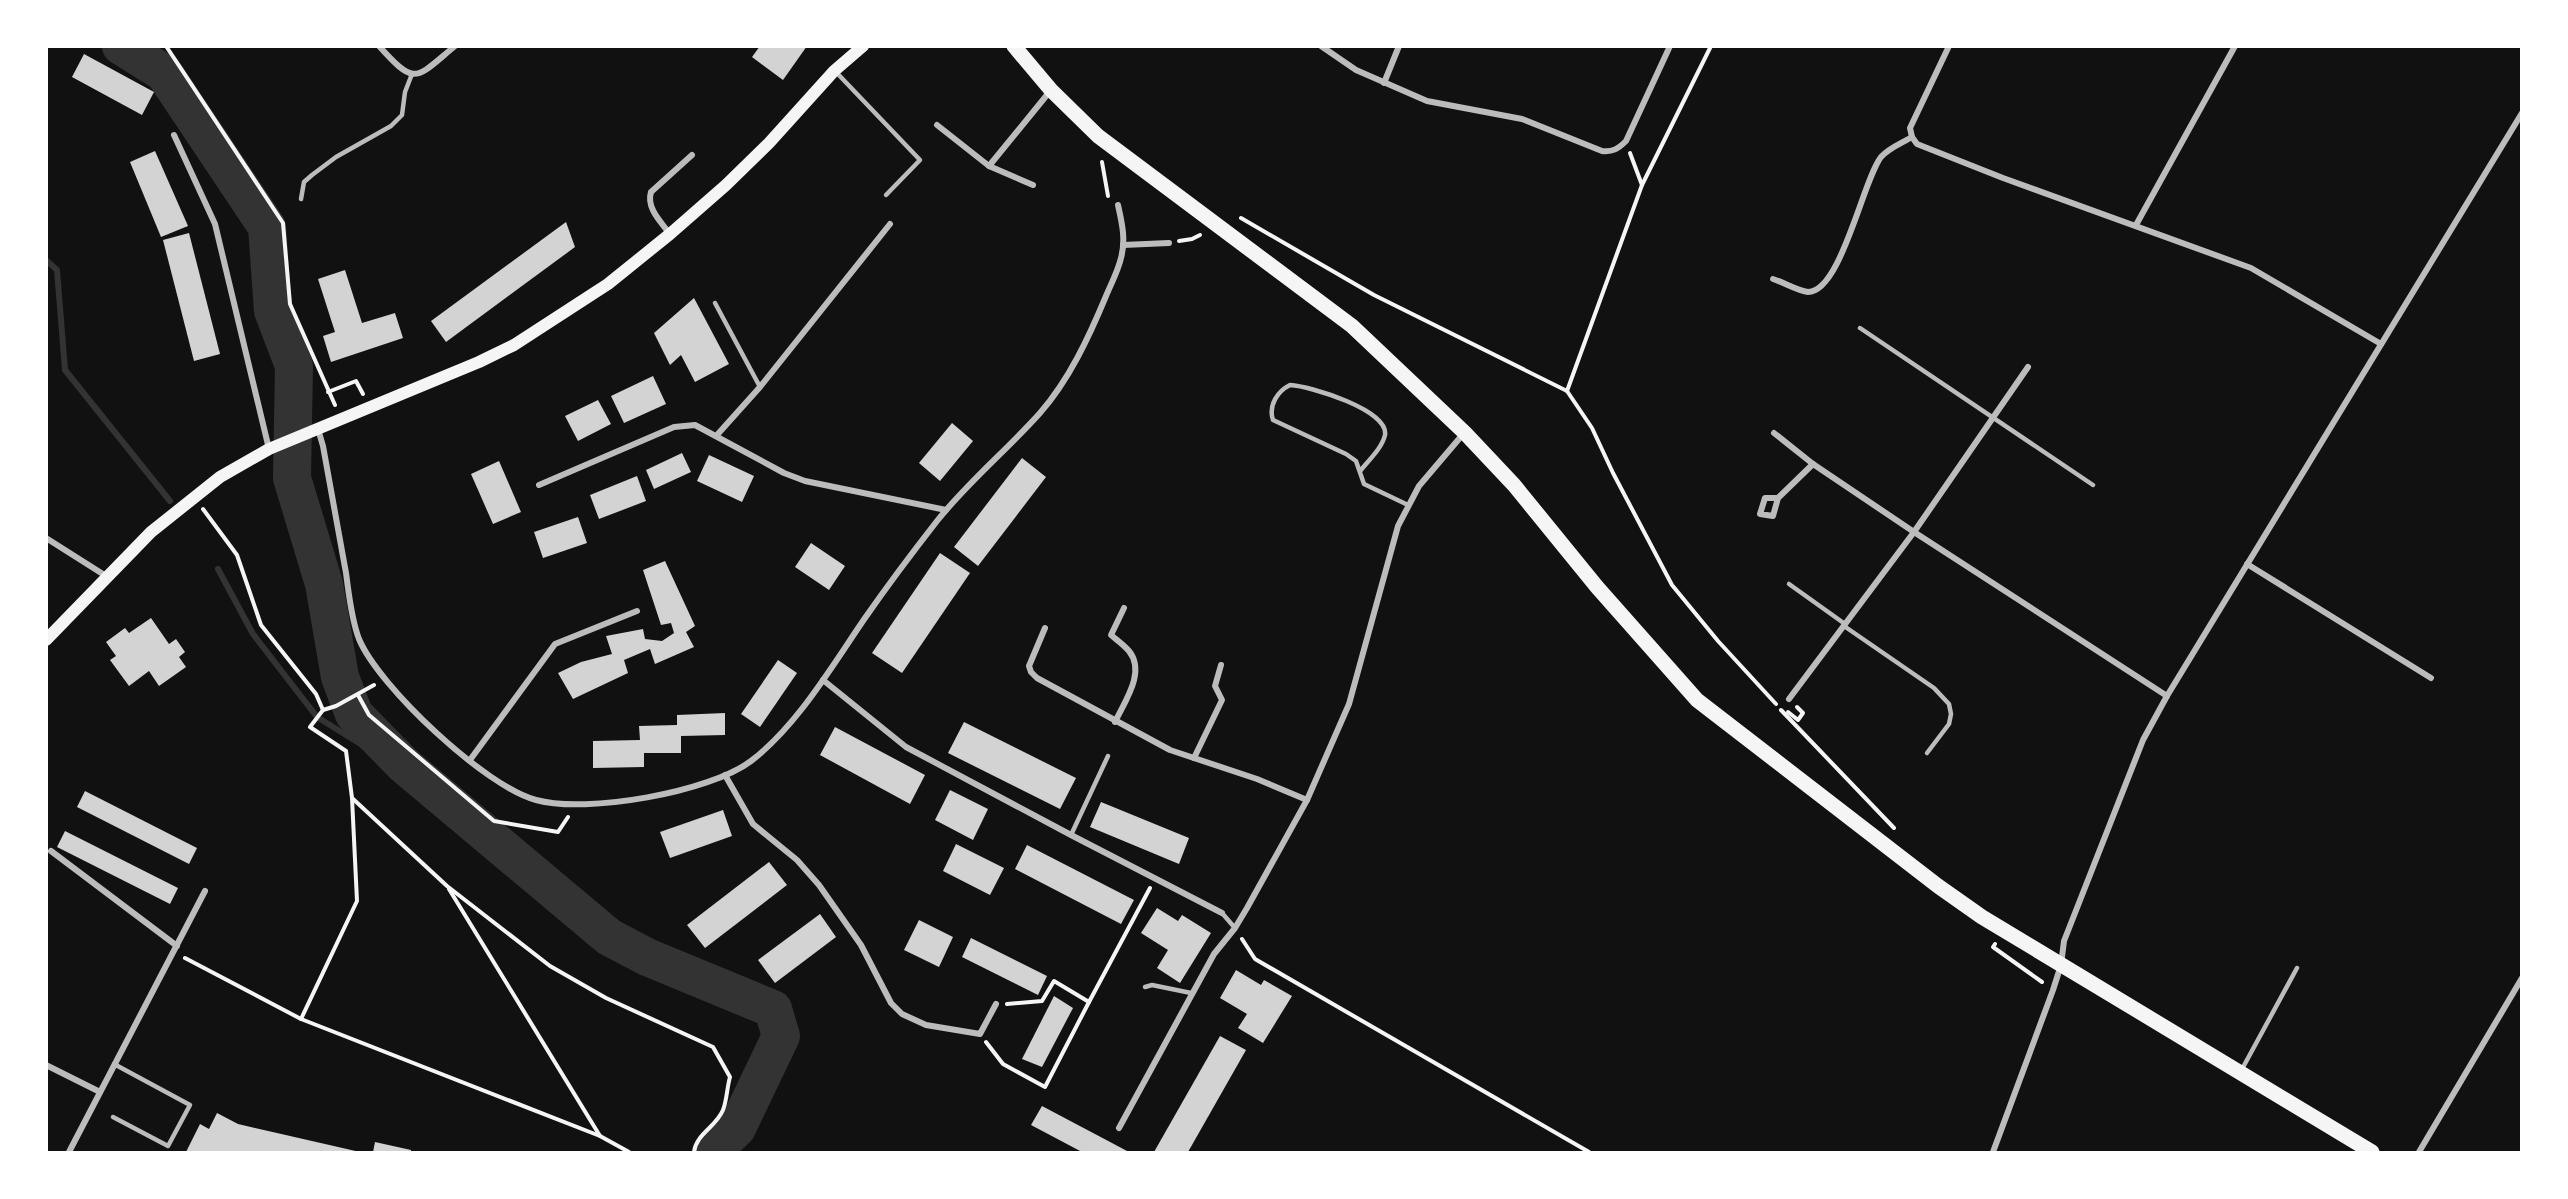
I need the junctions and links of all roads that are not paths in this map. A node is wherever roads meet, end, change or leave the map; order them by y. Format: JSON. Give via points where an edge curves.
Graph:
{"nodes":[{"id":1,"x":379,"y":46,"type":"edge"},
{"id":2,"x":455,"y":46,"type":"edge"},
{"id":3,"x":863,"y":46,"type":"edge"},
{"id":4,"x":1014,"y":46,"type":"edge"},
{"id":5,"x":1321,"y":46,"type":"edge"},
{"id":6,"x":1399,"y":46,"type":"edge"},
{"id":7,"x":1670,"y":46,"type":"edge"},
{"id":8,"x":1949,"y":46,"type":"edge"},
{"id":9,"x":2235,"y":46,"type":"edge"},
{"id":10,"x":834,"y":71,"type":"junction"},
{"id":11,"x":412,"y":74,"type":"junction"},
{"id":12,"x":1384,"y":83,"type":"junction"},
{"id":13,"x":1051,"y":90,"type":"junction"},
{"id":14,"x":2522,"y":113,"type":"edge"},
{"id":15,"x":937,"y":125,"type":"dead end"},
{"id":16,"x":174,"y":135,"type":"dead end"},
{"id":17,"x":1912,"y":136,"type":"junction"},
{"id":18,"x":692,"y":155,"type":"dead end"},
{"id":19,"x":989,"y":166,"type":"junction"},
{"id":20,"x":1034,"y":185,"type":"dead end"},
{"id":21,"x":886,"y":195,"type":"dead end"},
{"id":22,"x":301,"y":199,"type":"dead end"},
{"id":23,"x":1119,"y":208,"type":"road end"},
{"id":24,"x":890,"y":224,"type":"dead end"},
{"id":25,"x":2136,"y":225,"type":"junction"},
{"id":26,"x":670,"y":234,"type":"junction"},
{"id":27,"x":1168,"y":243,"type":"road end"},
{"id":28,"x":1123,"y":245,"type":"junction"},
{"id":29,"x":1773,"y":279,"type":"dead end"},
{"id":30,"x":715,"y":303,"type":"dead end"},
{"id":31,"x":1860,"y":328,"type":"dead end"},
{"id":32,"x":2381,"y":344,"type":"junction"},
{"id":33,"x":2028,"y":368,"type":"dead end"},
{"id":34,"x":760,"y":387,"type":"junction"},
{"id":35,"x":1993,"y":417,"type":"junction"},
{"id":36,"x":317,"y":429,"type":"junction"},
{"id":37,"x":1465,"y":433,"type":"junction"},
{"id":38,"x":1774,"y":433,"type":"dead end"},
{"id":39,"x":717,"y":435,"type":"junction"},
{"id":40,"x":269,"y":448,"type":"junction"},
{"id":41,"x":1813,"y":464,"type":"junction"},
{"id":42,"x":1361,"y":470,"type":"junction"},
{"id":43,"x":539,"y":485,"type":"dead end"},
{"id":44,"x":2092,"y":485,"type":"dead end"},
{"id":45,"x":1778,"y":498,"type":"dead end"},
{"id":46,"x":1408,"y":505,"type":"junction"},
{"id":47,"x":946,"y":510,"type":"junction"},
{"id":48,"x":1914,"y":532,"type":"junction"},
{"id":49,"x":46,"y":538,"type":"edge"},
{"id":50,"x":2247,"y":564,"type":"junction"},
{"id":51,"x":106,"y":576,"type":"junction"},
{"id":52,"x":1789,"y":584,"type":"dead end"},
{"id":53,"x":1124,"y":608,"type":"dead end"},
{"id":54,"x":636,"y":611,"type":"dead end"},
{"id":55,"x":1844,"y":625,"type":"junction"},
{"id":56,"x":1046,"y":628,"type":"dead end"},
{"id":57,"x":46,"y":640,"type":"edge"},
{"id":58,"x":1221,"y":665,"type":"dead end"},
{"id":59,"x":2431,"y":678,"type":"dead end"},
{"id":60,"x":823,"y":680,"type":"junction"},
{"id":61,"x":2167,"y":696,"type":"junction"},
{"id":62,"x":1789,"y":699,"type":"dead end"},
{"id":63,"x":1115,"y":722,"type":"junction"},
{"id":64,"x":1927,"y":753,"type":"dead end"},
{"id":65,"x":1108,"y":756,"type":"dead end"},
{"id":66,"x":1194,"y":758,"type":"junction"},
{"id":67,"x":470,"y":760,"type":"junction"},
{"id":68,"x":725,"y":776,"type":"junction"},
{"id":69,"x":1307,"y":800,"type":"junction"},
{"id":70,"x":1071,"y":836,"type":"junction"},
{"id":71,"x":51,"y":851,"type":"dead end"},
{"id":72,"x":205,"y":891,"type":"dead end"},
{"id":73,"x":1221,"y":913,"type":"joint"},
{"id":74,"x":1235,"y":928,"type":"junction"},
{"id":75,"x":175,"y":949,"type":"junction"},
{"id":76,"x":2061,"y":965,"type":"junction"},
{"id":77,"x":2296,"y":968,"type":"dead end"},
{"id":78,"x":2522,"y":978,"type":"edge"},
{"id":79,"x":1145,"y":987,"type":"dead end"},
{"id":80,"x":1191,"y":993,"type":"junction"},
{"id":81,"x":996,"y":1004,"type":"road end"},
{"id":82,"x":114,"y":1064,"type":"junction"},
{"id":83,"x":46,"y":1065,"type":"edge"},
{"id":84,"x":2239,"y":1074,"type":"junction"},
{"id":85,"x":100,"y":1092,"type":"junction"},
{"id":86,"x":113,"y":1117,"type":"dead end"},
{"id":87,"x":1119,"y":1128,"type":"dead end"},
{"id":88,"x":69,"y":1152,"type":"edge"},
{"id":89,"x":1993,"y":1152,"type":"edge"},
{"id":90,"x":2372,"y":1152,"type":"edge"},
{"id":91,"x":2419,"y":1152,"type":"edge"}],
"edges":[{"from":1,"to":11,"type":"street","via":[[401,70]]},
{"from":2,"to":11,"type":"street","via":[[424,71]]},
{"from":3,"to":10,"type":"main road"},
{"from":4,"to":13,"type":"highway"},
{"from":5,"to":12,"type":"street"},
{"from":6,"to":12,"type":"street"},
{"from":7,"to":12,"type":"street","via":[[1626,141],[1618,149],[1602,151],[1521,118],[1427,101]]},
{"from":8,"to":17,"type":"street","via":[[1910,128]]},
{"from":9,"to":25,"type":"street"},
{"from":10,"to":21,"type":"lane","via":[[920,160]]},
{"from":10,"to":26,"type":"main road","via":[[769,143]]},
{"from":11,"to":22,"type":"lane","via":[[402,116],[312,175],[304,182]]},
{"from":13,"to":19,"type":"street"},
{"from":13,"to":37,"type":"highway","via":[[1098,136],[1352,326]]},
{"from":14,"to":32,"type":"street"},
{"from":15,"to":19,"type":"street"},
{"from":16,"to":40,"type":"street","via":[[215,224]]},
{"from":17,"to":25,"type":"street","via":[[1920,146]]},
{"from":17,"to":29,"type":"street","via":[[1888,151],[1876,165],[1841,257],[1830,275],[1808,292]]},
{"from":18,"to":26,"type":"street","via":[[649,198],[654,213]]},
{"from":19,"to":20,"type":"street"},
{"from":23,"to":28,"type":"street"},
{"from":24,"to":34,"type":"street"},
{"from":25,"to":32,"type":"street","via":[[2251,268]]},
{"from":26,"to":36,"type":"main road","via":[[608,284],[514,345]]},
{"from":27,"to":28,"type":"street"},
{"from":28,"to":47,"type":"street","via":[[1099,313],[1056,392]]},
{"from":30,"to":34,"type":"lane"},
{"from":31,"to":35,"type":"lane"},
{"from":32,"to":50,"type":"street"},
{"from":33,"to":35,"type":"street"},
{"from":34,"to":39,"type":"street"},
{"from":35,"to":44,"type":"lane"},
{"from":35,"to":48,"type":"street"},
{"from":36,"to":40,"type":"main road"},
{"from":36,"to":67,"type":"street","via":[[358,637],[401,698]]},
{"from":37,"to":46,"type":"street","via":[[1438,461]]},
{"from":37,"to":76,"type":"highway","via":[[1697,700],[1938,886]]},
{"from":38,"to":41,"type":"street"},
{"from":39,"to":43,"type":"street","via":[[695,425],[674,427]]},
{"from":39,"to":47,"type":"street","via":[[805,481]]},
{"from":40,"to":51,"type":"main road","via":[[194,496]]},
{"from":41,"to":45,"type":"street"},
{"from":41,"to":48,"type":"street"},
{"from":42,"to":42,"type":"lane","via":[[1346,454],[1273,420],[1271,407],[1278,394],[1290,385],[1308,387],[1378,418],[1385,434]]},
{"from":42,"to":46,"type":"lane","via":[[1364,484]]},
{"from":46,"to":69,"type":"street","via":[[1393,539],[1349,704]]},
{"from":47,"to":60,"type":"street"},
{"from":48,"to":55,"type":"street"},
{"from":48,"to":61,"type":"street"},
{"from":49,"to":51,"type":"street"},
{"from":50,"to":59,"type":"street"},
{"from":50,"to":61,"type":"street"},
{"from":51,"to":57,"type":"main road"},
{"from":52,"to":55,"type":"lane"},
{"from":53,"to":63,"type":"street","via":[[1111,635],[1129,651],[1136,671]]},
{"from":54,"to":67,"type":"street","via":[[555,644]]},
{"from":55,"to":62,"type":"street"},
{"from":55,"to":64,"type":"lane","via":[[1934,688],[1949,704],[1949,724]]},
{"from":56,"to":63,"type":"street","via":[[1031,657],[1031,672]]},
{"from":58,"to":66,"type":"street","via":[[1215,686],[1222,700]]},
{"from":60,"to":68,"type":"street","via":[[766,748]]},
{"from":60,"to":70,"type":"street","via":[[906,747]]},
{"from":61,"to":76,"type":"street","via":[[2143,740],[2080,899],[2064,941]]},
{"from":63,"to":66,"type":"street"},
{"from":65,"to":70,"type":"lane"},
{"from":66,"to":69,"type":"street"},
{"from":67,"to":68,"type":"street","via":[[497,781],[534,800],[576,806],[652,796]]},
{"from":68,"to":81,"type":"street","via":[[753,824],[797,860],[819,885],[861,945],[891,1003],[902,1014],[926,1026],[980,1034]]},
{"from":69,"to":74,"type":"street"},
{"from":70,"to":73,"type":"street"},
{"from":71,"to":75,"type":"street"},
{"from":72,"to":75,"type":"street"},
{"from":73,"to":74,"type":"lane"},
{"from":74,"to":80,"type":"street"},
{"from":75,"to":82,"type":"street"},
{"from":76,"to":84,"type":"highway"},
{"from":76,"to":89,"type":"street"},
{"from":77,"to":84,"type":"lane"},
{"from":78,"to":91,"type":"street"},
{"from":79,"to":80,"type":"lane"},
{"from":80,"to":87,"type":"street"},
{"from":82,"to":85,"type":"street"},
{"from":82,"to":86,"type":"lane","via":[[190,1106],[168,1146]]},
{"from":83,"to":85,"type":"street"},
{"from":84,"to":90,"type":"highway"},
{"from":85,"to":88,"type":"street"}]}
